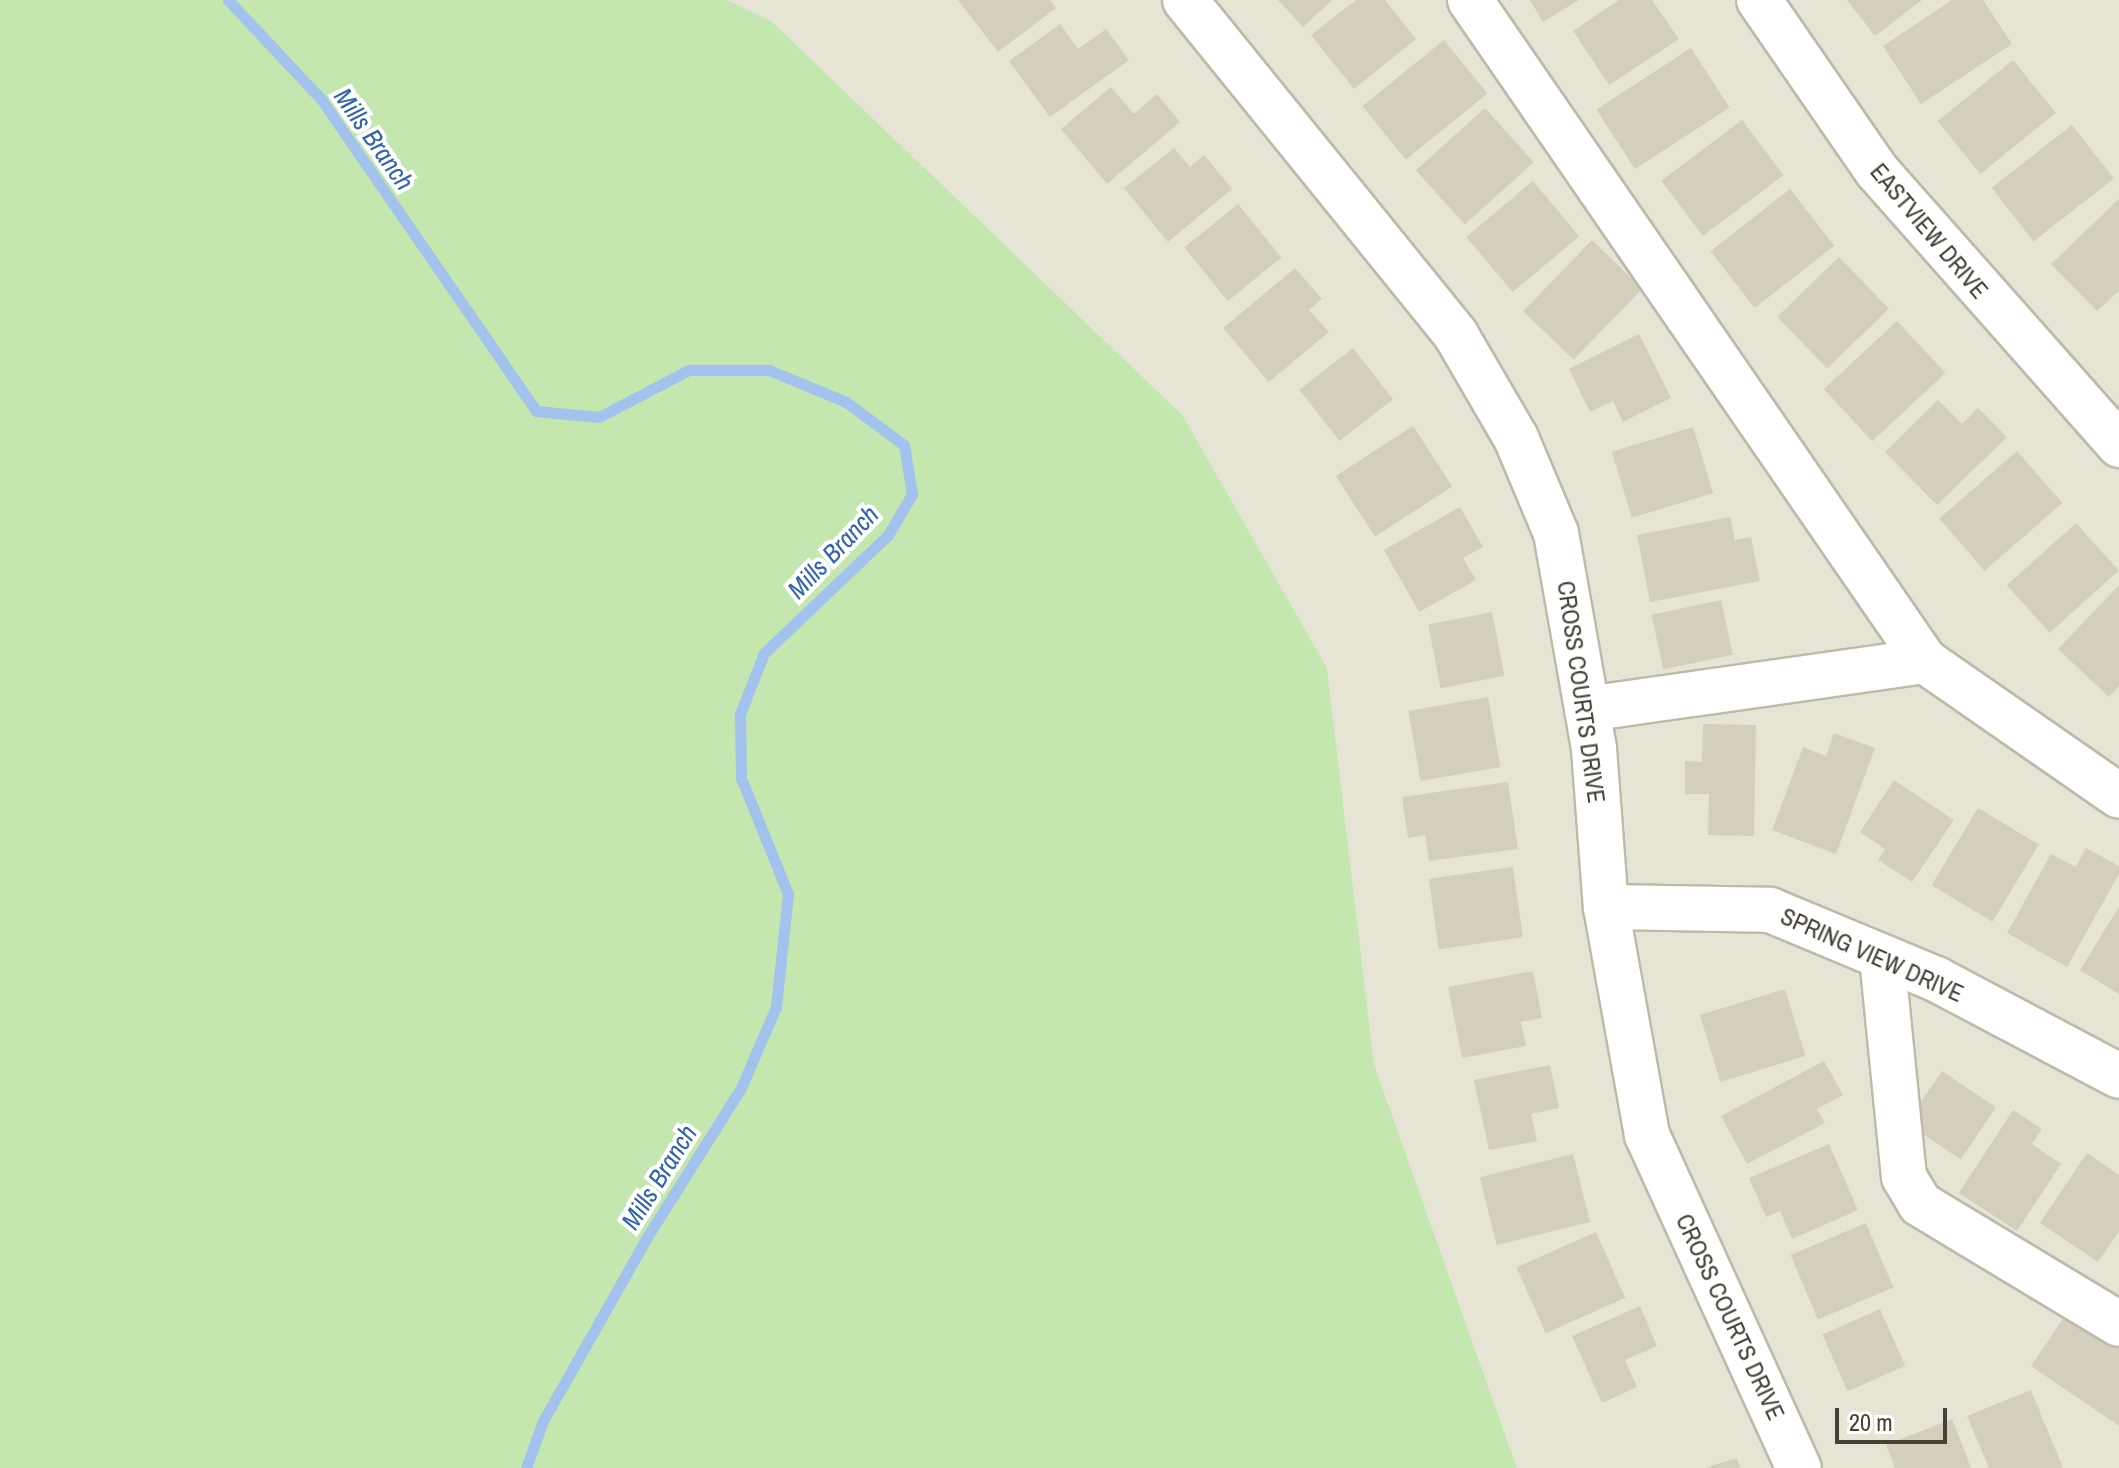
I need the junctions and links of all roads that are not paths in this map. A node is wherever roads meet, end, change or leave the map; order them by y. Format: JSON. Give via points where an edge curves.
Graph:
{"nodes":[{"id":1,"x":1185,"y":0,"type":"edge"},
{"id":2,"x":1470,"y":0,"type":"edge"},
{"id":3,"x":1759,"y":0,"type":"edge"},
{"id":4,"x":2119,"y":445,"type":"edge"},
{"id":5,"x":1925,"y":661,"type":"junction"},
{"id":6,"x":1587,"y":709,"type":"junction"},
{"id":7,"x":2119,"y":796,"type":"edge"},
{"id":8,"x":1606,"y":907,"type":"junction"},
{"id":9,"x":1882,"y":957,"type":"junction"},
{"id":10,"x":2119,"y":1076,"type":"edge"},
{"id":11,"x":2119,"y":1324,"type":"edge"},
{"id":12,"x":1799,"y":1468,"type":"edge"}],
"edges":[{"from":1,"to":6,"type":"street","name":"CROSS COURTS DRIVE","via":[[1456,335],[1516,438],[1556,533]]},
{"from":2,"to":5,"type":"street"},
{"from":3,"to":4,"type":"street","name":"EASTVIEW DRIVE","via":[[1877,171]]},
{"from":5,"to":6,"type":"street"},
{"from":5,"to":7,"type":"street"},
{"from":6,"to":8,"type":"street","name":"CROSS COURTS DRIVE"},
{"from":8,"to":9,"type":"street","name":"SPRING VIEW DRIVE","via":[[1770,910]]},
{"from":8,"to":12,"type":"street","name":"CROSS COURTS DRIVE","via":[[1647,1135]]},
{"from":9,"to":10,"type":"street","name":"SPRING VIEW DRIVE"},
{"from":9,"to":11,"type":"street","via":[[1904,1177],[1920,1204]]}]}
